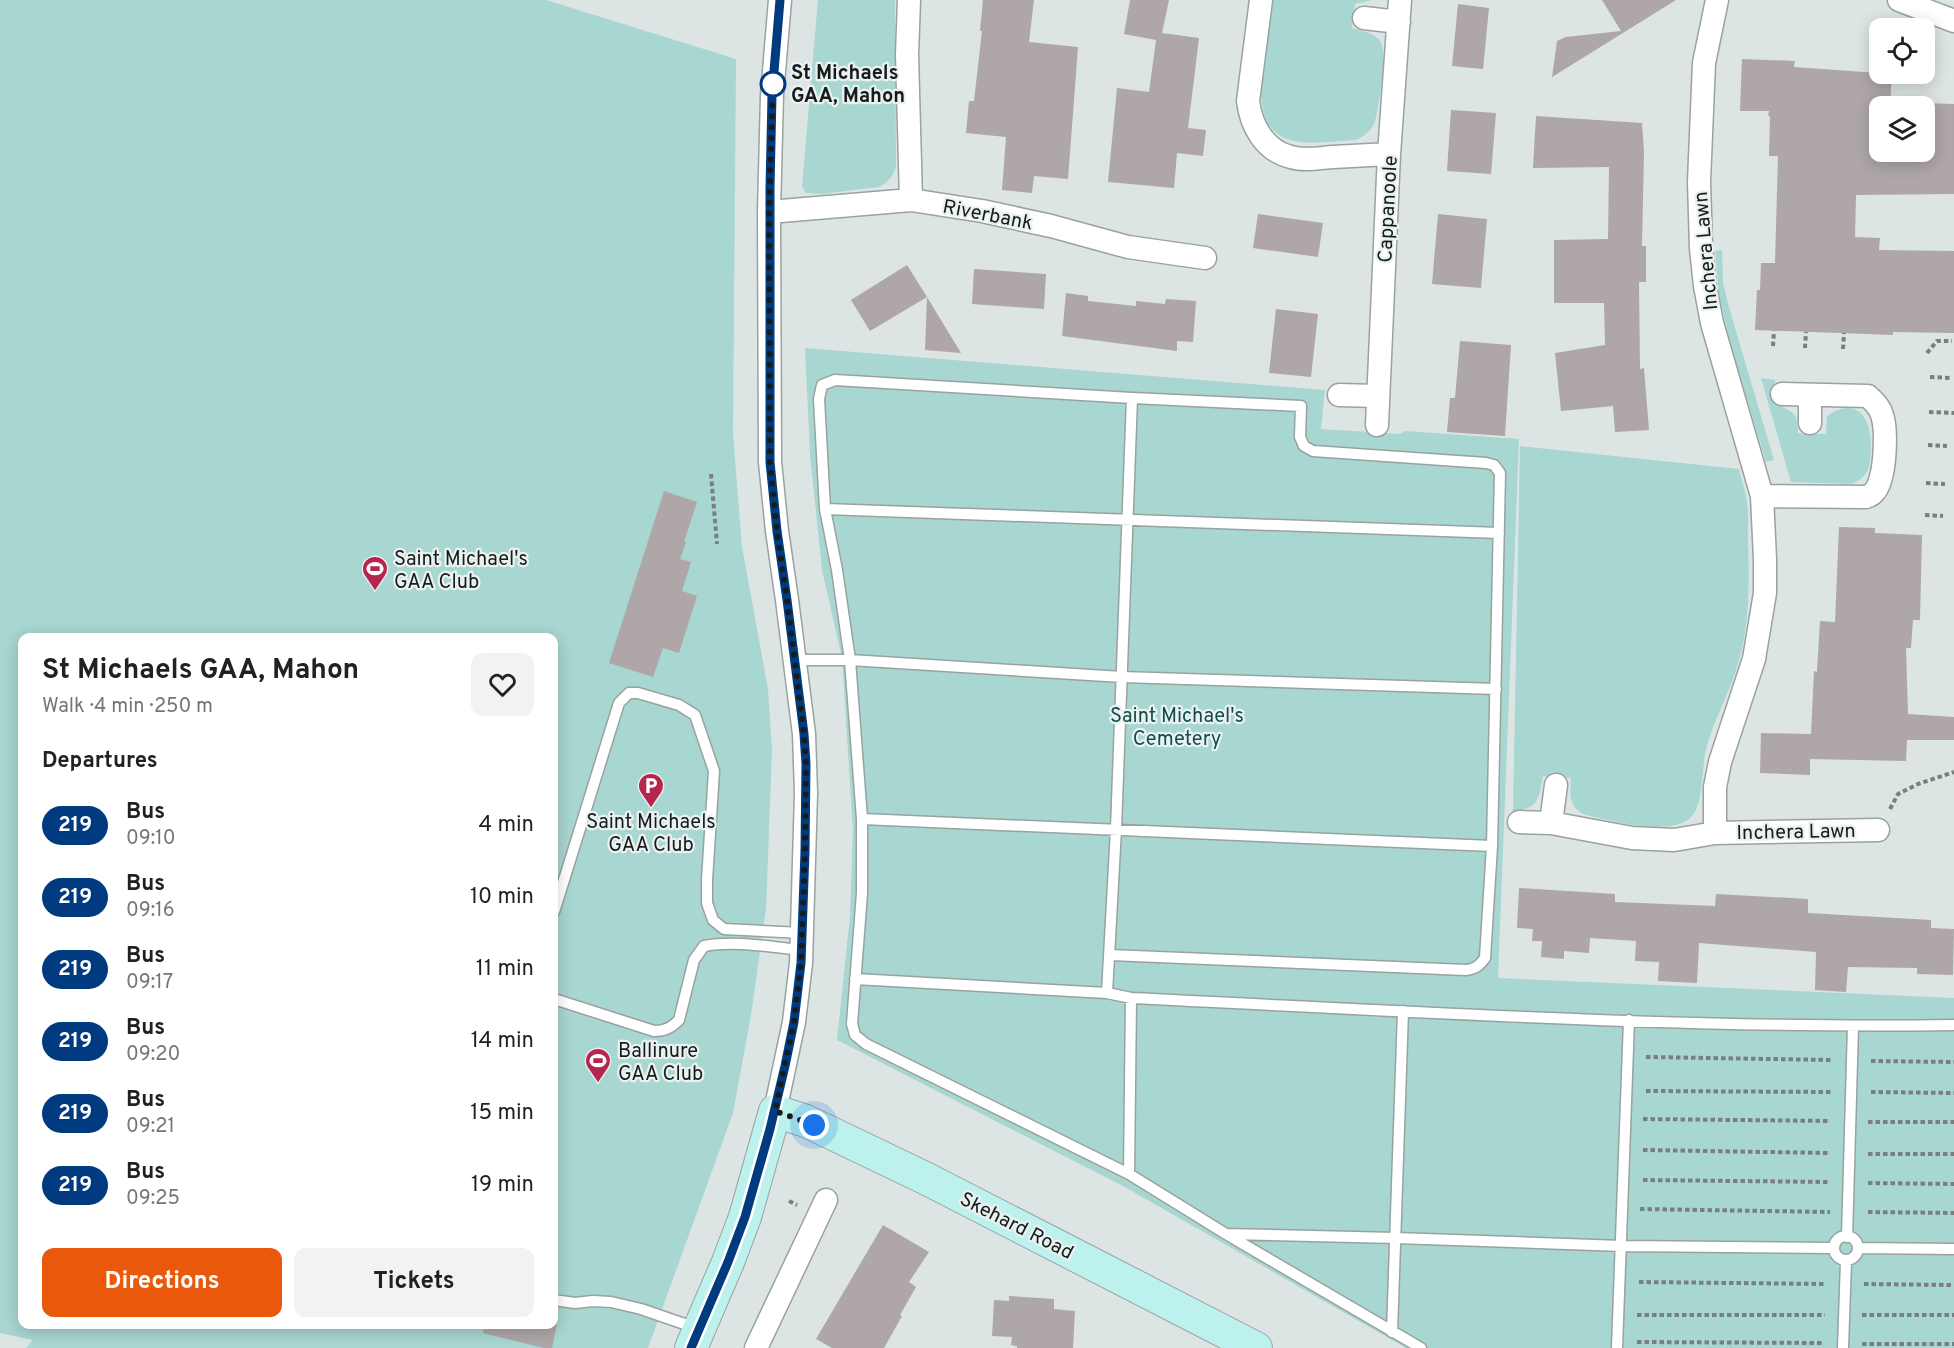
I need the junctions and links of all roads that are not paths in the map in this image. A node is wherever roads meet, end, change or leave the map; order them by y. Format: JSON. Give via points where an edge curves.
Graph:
{"nodes":[{"id":1,"x":780,"y":0,"type":"edge"},
{"id":2,"x":909,"y":0,"type":"edge"},
{"id":3,"x":1261,"y":0,"type":"edge"},
{"id":4,"x":1717,"y":0,"type":"edge"},
{"id":5,"x":1899,"y":0,"type":"edge"},
{"id":6,"x":1400,"y":11,"type":"edge"},
{"id":7,"x":1364,"y":18,"type":"dead end"},
{"id":8,"x":1954,"y":21,"type":"edge"},
{"id":9,"x":1389,"y":154,"type":"junction"},
{"id":10,"x":911,"y":200,"type":"junction"},
{"id":11,"x":769,"y":212,"type":"junction"},
{"id":12,"x":1204,"y":258,"type":"dead end"},
{"id":13,"x":1340,"y":394,"type":"dead end"},
{"id":14,"x":1782,"y":394,"type":"dead end"},
{"id":15,"x":1810,"y":395,"type":"junction"},
{"id":16,"x":1377,"y":396,"type":"junction"},
{"id":17,"x":1132,"y":399,"type":"junction"},
{"id":18,"x":1810,"y":423,"type":"dead end"},
{"id":19,"x":1377,"y":425,"type":"dead end"},
{"id":20,"x":1762,"y":496,"type":"junction"},
{"id":21,"x":825,"y":509,"type":"junction"},
{"id":22,"x":1128,"y":520,"type":"junction"},
{"id":23,"x":1499,"y":533,"type":"junction"},
{"id":24,"x":795,"y":660,"type":"junction"},
{"id":25,"x":850,"y":660,"type":"junction"},
{"id":26,"x":1122,"y":676,"type":"junction"},
{"id":27,"x":1496,"y":689,"type":"junction"},
{"id":28,"x":1556,"y":785,"type":"dead end"},
{"id":29,"x":862,"y":819,"type":"junction"},
{"id":30,"x":1519,"y":822,"type":"dead end"},
{"id":31,"x":1551,"y":823,"type":"junction"},
{"id":32,"x":1116,"y":829,"type":"junction"},
{"id":33,"x":1878,"y":830,"type":"road end"},
{"id":34,"x":1715,"y":833,"type":"junction"},
{"id":35,"x":1492,"y":846,"type":"junction"},
{"id":36,"x":558,"y":899,"type":"edge"},
{"id":37,"x":802,"y":941,"type":"junction"},
{"id":38,"x":1110,"y":955,"type":"junction"},
{"id":39,"x":855,"y":979,"type":"junction"},
{"id":40,"x":1107,"y":993,"type":"junction"},
{"id":41,"x":1131,"y":998,"type":"junction"},
{"id":42,"x":558,"y":1000,"type":"edge"},
{"id":43,"x":1403,"y":1011,"type":"junction"},
{"id":44,"x":1629,"y":1020,"type":"junction"},
{"id":45,"x":1954,"y":1025,"type":"edge"},
{"id":46,"x":1853,"y":1026,"type":"junction"},
{"id":47,"x":775,"y":1111,"type":"junction"},
{"id":48,"x":1129,"y":1174,"type":"junction"},
{"id":49,"x":826,"y":1200,"type":"dead end"},
{"id":50,"x":1226,"y":1234,"type":"junction"},
{"id":51,"x":1847,"y":1237,"type":"junction"},
{"id":52,"x":1396,"y":1238,"type":"junction"},
{"id":53,"x":1622,"y":1246,"type":"junction"},
{"id":54,"x":1834,"y":1248,"type":"junction"},
{"id":55,"x":1858,"y":1248,"type":"junction"},
{"id":56,"x":1954,"y":1249,"type":"edge"},
{"id":57,"x":1846,"y":1261,"type":"junction"},
{"id":58,"x":558,"y":1301,"type":"edge"},
{"id":59,"x":1392,"y":1332,"type":"junction"},
{"id":60,"x":695,"y":1339,"type":"edge"},
{"id":61,"x":1618,"y":1345,"type":"edge"},
{"id":62,"x":1843,"y":1346,"type":"edge"},
{"id":63,"x":756,"y":1348,"type":"edge"},
{"id":64,"x":1256,"y":1348,"type":"edge"},
{"id":65,"x":1421,"y":1348,"type":"edge"}],
"edges":[{"from":1,"to":11,"type":"street","via":[[772,95]]},
{"from":2,"to":10,"type":"street"},
{"from":3,"to":9,"type":"street","via":[[1248,101],[1250,117],[1260,136],[1273,149],[1290,157]]},
{"from":4,"to":20,"type":"street","name":"Inchera Lawn","via":[[1704,63],[1701,248],[1712,323]]},
{"from":5,"to":8,"type":"street"},
{"from":6,"to":7,"type":"street"},
{"from":6,"to":9,"type":"street","name":"Cappanoole"},
{"from":9,"to":16,"type":"street","name":"Cappanoole"},
{"from":10,"to":11,"type":"street","name":"Riverbank"},
{"from":10,"to":12,"type":"street","name":"Riverbank","via":[[982,211],[1128,247]]},
{"from":11,"to":24,"type":"street","via":[[770,462]]},
{"from":13,"to":16,"type":"street"},
{"from":14,"to":15,"type":"street"},
{"from":15,"to":18,"type":"street"},
{"from":15,"to":20,"type":"street","via":[[1868,396],[1876,404],[1884,426],[1883,473],[1875,492],[1866,497]]},
{"from":16,"to":19,"type":"street","name":"Cappanoole"},
{"from":17,"to":21,"type":"lane","via":[[835,380],[822,385],[819,399]]},
{"from":17,"to":22,"type":"lane"},
{"from":17,"to":23,"type":"lane","via":[[1301,406],[1300,437],[1304,446],[1313,451],[1494,465],[1500,473]]},
{"from":20,"to":34,"type":"street","name":"Inchera Lawn","via":[[1765,593],[1761,626],[1720,762],[1715,787]]},
{"from":21,"to":22,"type":"lane"},
{"from":21,"to":25,"type":"lane"},
{"from":22,"to":23,"type":"lane"},
{"from":22,"to":26,"type":"lane"},
{"from":23,"to":27,"type":"lane"},
{"from":24,"to":25,"type":"lane"},
{"from":24,"to":37,"type":"street","via":[[806,764]]},
{"from":25,"to":26,"type":"lane"},
{"from":25,"to":29,"type":"lane"},
{"from":26,"to":27,"type":"lane"},
{"from":26,"to":32,"type":"lane"},
{"from":27,"to":35,"type":"lane"},
{"from":28,"to":31,"type":"street"},
{"from":29,"to":32,"type":"lane"},
{"from":29,"to":39,"type":"lane","via":[[862,893]]},
{"from":30,"to":31,"type":"street","name":"Inchera Lawn"},
{"from":31,"to":34,"type":"street","name":"Inchera Lawn","via":[[1635,839],[1674,840]]},
{"from":32,"to":35,"type":"lane"},
{"from":32,"to":38,"type":"lane"},
{"from":33,"to":34,"type":"street","name":"Inchera Lawn"},
{"from":35,"to":38,"type":"lane","via":[[1485,958],[1475,969]]},
{"from":36,"to":37,"type":"lane","via":[[619,703],[629,693],[638,693],[679,705],[695,715],[714,771],[707,880],[707,903],[713,920],[724,929]]},
{"from":37,"to":42,"type":"lane","via":[[704,946],[694,960],[679,1020],[664,1031]]},
{"from":37,"to":47,"type":"street","via":[[794,1022]]},
{"from":38,"to":40,"type":"lane"},
{"from":39,"to":40,"type":"lane"},
{"from":39,"to":48,"type":"lane","via":[[852,1024],[855,1035],[866,1044]]},
{"from":40,"to":41,"type":"lane"},
{"from":41,"to":43,"type":"lane"},
{"from":41,"to":48,"type":"lane"},
{"from":43,"to":44,"type":"lane"},
{"from":43,"to":52,"type":"lane"},
{"from":44,"to":46,"type":"lane"},
{"from":44,"to":53,"type":"lane"},
{"from":45,"to":46,"type":"lane"},
{"from":46,"to":51,"type":"lane"},
{"from":47,"to":60,"type":"street","via":[[745,1217]]},
{"from":47,"to":64,"type":"street","name":"Skehard Road","via":[[806,1121],[927,1179]]},
{"from":48,"to":50,"type":"lane"},
{"from":49,"to":63,"type":"street"},
{"from":50,"to":52,"type":"lane"},
{"from":50,"to":59,"type":"lane"},
{"from":51,"to":54,"type":"lane","via":[[1837,1241]]},
{"from":51,"to":55,"type":"lane"},
{"from":52,"to":53,"type":"lane"},
{"from":52,"to":59,"type":"lane"},
{"from":53,"to":54,"type":"lane"},
{"from":53,"to":61,"type":"lane"},
{"from":54,"to":57,"type":"lane","via":[[1839,1258]]},
{"from":55,"to":56,"type":"lane"},
{"from":55,"to":57,"type":"lane","via":[[1853,1258]]},
{"from":57,"to":62,"type":"lane"},
{"from":58,"to":60,"type":"lane","via":[[611,1302],[641,1309]]},
{"from":59,"to":65,"type":"lane"}]}
